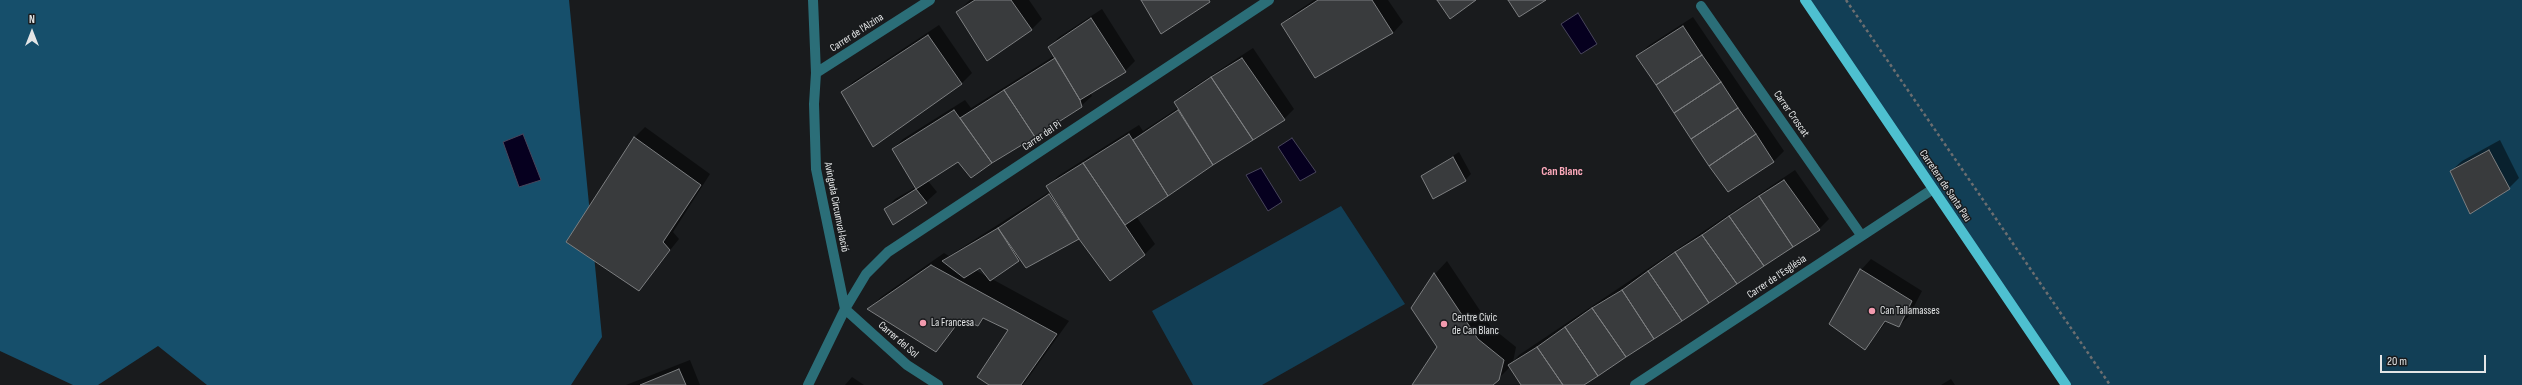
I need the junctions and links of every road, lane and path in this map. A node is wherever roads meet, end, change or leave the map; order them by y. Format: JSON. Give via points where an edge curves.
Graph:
{"nodes":[{"id":1,"x":814,"y":0,"type":"edge"},
{"id":2,"x":930,"y":0,"type":"edge"},
{"id":3,"x":1269,"y":0,"type":"edge"},
{"id":4,"x":1805,"y":0,"type":"edge"},
{"id":5,"x":1846,"y":0,"type":"edge"},
{"id":6,"x":1701,"y":6,"type":"dead end"},
{"id":7,"x":816,"y":73,"type":"junction"},
{"id":8,"x":1933,"y":189,"type":"junction"},
{"id":9,"x":1861,"y":235,"type":"junction"},
{"id":10,"x":844,"y":308,"type":"junction"},
{"id":11,"x":808,"y":385,"type":"edge"},
{"id":12,"x":938,"y":385,"type":"edge"},
{"id":13,"x":1635,"y":385,"type":"edge"},
{"id":14,"x":2066,"y":385,"type":"edge"},
{"id":15,"x":2110,"y":385,"type":"edge"}],
"edges":[{"from":1,"to":7,"type":"street","name":"Avinguda Circumval·lació"},
{"from":2,"to":7,"type":"street","name":"Carrer de l'Alzina"},
{"from":3,"to":10,"type":"street","name":"Carrer del Pi","via":[[888,252],[866,274]]},
{"from":4,"to":8,"type":"main road","name":"Carretera de Santa Pau"},
{"from":5,"to":15,"type":"path"},
{"from":6,"to":9,"type":"street","name":"Carrer Croscat"},
{"from":7,"to":10,"type":"street","name":"Avinguda Circumval·lació","via":[[816,169]]},
{"from":8,"to":9,"type":"street","name":"Carrer de l'Església"},
{"from":8,"to":14,"type":"main road","name":"Carretera de Santa Pau"},
{"from":9,"to":13,"type":"street","name":"Carrer de l'Església"},
{"from":10,"to":11,"type":"street"},
{"from":10,"to":12,"type":"street","name":"Carrer del Sol","via":[[907,365]]}]}
